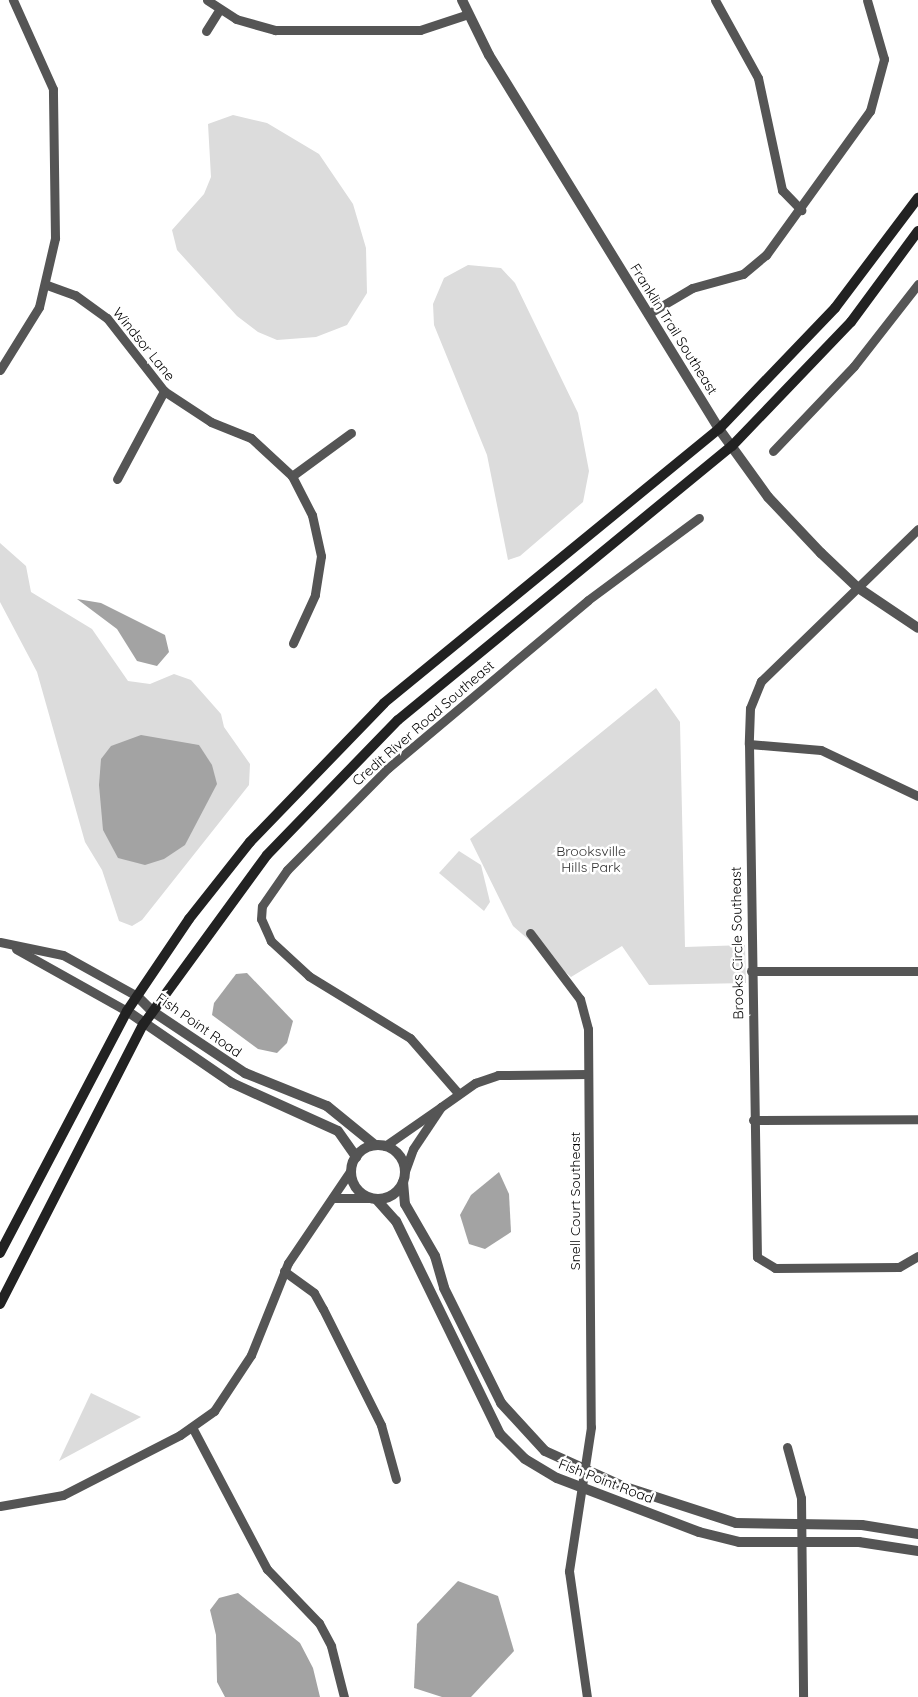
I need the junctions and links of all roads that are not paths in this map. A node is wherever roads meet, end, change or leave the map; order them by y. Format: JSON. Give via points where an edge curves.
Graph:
{"nodes":[{"id":1,"x":13,"y":0,"type":"edge"},
{"id":2,"x":207,"y":0,"type":"edge"},
{"id":3,"x":462,"y":0,"type":"edge"},
{"id":4,"x":715,"y":0,"type":"edge"},
{"id":5,"x":867,"y":0,"type":"edge"},
{"id":6,"x":219,"y":10,"type":"junction"},
{"id":7,"x":468,"y":14,"type":"junction"},
{"id":8,"x":206,"y":31,"type":"dead end"},
{"id":9,"x":918,"y":198,"type":"edge"},
{"id":10,"x":801,"y":210,"type":"junction"},
{"id":11,"x":918,"y":232,"type":"edge"},
{"id":12,"x":918,"y":284,"type":"edge"},
{"id":13,"x":47,"y":285,"type":"junction"},
{"id":14,"x":648,"y":314,"type":"junction"},
{"id":15,"x":0,"y":370,"type":"edge"},
{"id":16,"x":164,"y":391,"type":"junction"},
{"id":17,"x":719,"y":429,"type":"junction"},
{"id":18,"x":351,"y":433,"type":"dead end"},
{"id":19,"x":732,"y":446,"type":"junction"},
{"id":20,"x":773,"y":451,"type":"dead end"},
{"id":21,"x":292,"y":476,"type":"junction"},
{"id":22,"x":117,"y":479,"type":"dead end"},
{"id":23,"x":699,"y":518,"type":"dead end"},
{"id":24,"x":918,"y":529,"type":"edge"},
{"id":25,"x":857,"y":587,"type":"junction"},
{"id":26,"x":918,"y":628,"type":"edge"},
{"id":27,"x":293,"y":643,"type":"dead end"},
{"id":28,"x":749,"y":744,"type":"junction"},
{"id":29,"x":918,"y":796,"type":"edge"},
{"id":30,"x":530,"y":933,"type":"dead end"},
{"id":31,"x":0,"y":942,"type":"edge"},
{"id":32,"x":751,"y":971,"type":"junction"},
{"id":33,"x":918,"y":971,"type":"edge"},
{"id":34,"x":136,"y":996,"type":"junction"},
{"id":35,"x":127,"y":1011,"type":"junction"},
{"id":36,"x":152,"y":1011,"type":"junction"},
{"id":37,"x":142,"y":1025,"type":"junction"},
{"id":38,"x":588,"y":1074,"type":"junction"},
{"id":39,"x":458,"y":1092,"type":"junction"},
{"id":40,"x":440,"y":1107,"type":"junction"},
{"id":41,"x":918,"y":1119,"type":"edge"},
{"id":42,"x":753,"y":1120,"type":"junction"},
{"id":43,"x":380,"y":1146,"type":"junction"},
{"id":44,"x":356,"y":1157,"type":"junction"},
{"id":45,"x":351,"y":1170,"type":"junction"},
{"id":46,"x":405,"y":1171,"type":"junction"},
{"id":47,"x":403,"y":1182,"type":"junction"},
{"id":48,"x":333,"y":1198,"type":"junction"},
{"id":49,"x":373,"y":1198,"type":"junction"},
{"id":50,"x":0,"y":1253,"type":"edge"},
{"id":51,"x":918,"y":1256,"type":"edge"},
{"id":52,"x":284,"y":1271,"type":"junction"},
{"id":53,"x":0,"y":1304,"type":"edge"},
{"id":54,"x":192,"y":1427,"type":"junction"},
{"id":55,"x":787,"y":1447,"type":"dead end"},
{"id":56,"x":583,"y":1470,"type":"junction"},
{"id":57,"x":396,"y":1479,"type":"dead end"},
{"id":58,"x":581,"y":1488,"type":"junction"},
{"id":59,"x":0,"y":1506,"type":"edge"},
{"id":60,"x":802,"y":1525,"type":"junction"},
{"id":61,"x":918,"y":1534,"type":"edge"},
{"id":62,"x":802,"y":1542,"type":"junction"},
{"id":63,"x":918,"y":1551,"type":"edge"},
{"id":64,"x":344,"y":1697,"type":"edge"},
{"id":65,"x":587,"y":1697,"type":"edge"},
{"id":66,"x":803,"y":1697,"type":"edge"}],
"edges":[{"from":1,"to":13,"type":"street","via":[[53,89],[55,238]]},
{"from":2,"to":6,"type":"street"},
{"from":3,"to":7,"type":"street","name":"Franklin Trail Southeast"},
{"from":4,"to":10,"type":"street","via":[[758,78],[782,190]]},
{"from":5,"to":10,"type":"street","via":[[884,60],[881,84],[870,112]]},
{"from":6,"to":7,"type":"street","via":[[275,30],[420,30]]},
{"from":6,"to":8,"type":"street"},
{"from":7,"to":14,"type":"street","name":"Franklin Trail Southeast"},
{"from":9,"to":17,"type":"main road","via":[[835,308]]},
{"from":10,"to":14,"type":"street","via":[[766,255],[743,274],[692,288]]},
{"from":11,"to":19,"type":"main road","via":[[844,329]]},
{"from":12,"to":20,"type":"street","via":[[854,366]]},
{"from":13,"to":15,"type":"street","via":[[29,328]]},
{"from":13,"to":16,"type":"street","name":"Windsor Lane","via":[[75,294],[107,318]]},
{"from":14,"to":17,"type":"street","name":"Franklin Trail Southeast"},
{"from":16,"to":21,"type":"street","name":"Windsor Lane","via":[[212,422],[251,438]]},
{"from":16,"to":22,"type":"street"},
{"from":17,"to":19,"type":"street","name":"Franklin Trail Southeast"},
{"from":17,"to":34,"type":"main road","via":[[420,672],[348,738],[225,872]]},
{"from":18,"to":21,"type":"street"},
{"from":19,"to":25,"type":"street","name":"Franklin Trail Southeast","via":[[768,497]]},
{"from":19,"to":36,"type":"main road","via":[[436,689],[330,785],[236,892]]},
{"from":21,"to":27,"type":"street","name":"Windsor Lane","via":[[312,515],[321,556],[315,595]]},
{"from":23,"to":39,"type":"street","name":"Credit River Road Southeast","via":[[588,600],[388,768],[287,870],[262,906],[261,919],[271,941],[309,976],[410,1038]]},
{"from":24,"to":25,"type":"street","name":"Brooks Circle Southeast"},
{"from":25,"to":26,"type":"street","name":"Franklin Trail Southeast"},
{"from":25,"to":28,"type":"street","name":"Brooks Circle Southeast","via":[[761,681],[750,708]]},
{"from":28,"to":29,"type":"street","via":[[821,750]]},
{"from":28,"to":32,"type":"street","name":"Brooks Circle Southeast"},
{"from":30,"to":38,"type":"street","name":"Snell Court Southeast","via":[[586,1012]]},
{"from":31,"to":34,"type":"street","name":"Fish Point Road","via":[[64,955]]},
{"from":31,"to":35,"type":"street","name":"Fish Point Road","via":[[40,959]]},
{"from":32,"to":33,"type":"street"},
{"from":32,"to":42,"type":"street","name":"Brooks Circle Southeast"},
{"from":34,"to":35,"type":"main road"},
{"from":34,"to":36,"type":"street","name":"Fish Point Road"},
{"from":35,"to":37,"type":"street","name":"Fish Point Road"},
{"from":35,"to":50,"type":"main road"},
{"from":36,"to":37,"type":"main road"},
{"from":36,"to":43,"type":"street","name":"Fish Point Road","via":[[245,1073],[327,1106]]},
{"from":37,"to":44,"type":"street","name":"Fish Point Road","via":[[232,1083],[338,1131]]},
{"from":37,"to":53,"type":"main road"},
{"from":38,"to":39,"type":"street","via":[[498,1076]]},
{"from":38,"to":56,"type":"street","name":"Snell Court Southeast","via":[[591,1427]]},
{"from":39,"to":40,"type":"street"},
{"from":40,"to":43,"type":"street"},
{"from":40,"to":46,"type":"street","via":[[413,1150]]},
{"from":41,"to":42,"type":"street"},
{"from":42,"to":51,"type":"street","name":"Brooks Circle Southeast","via":[[754,1250],[761,1263],[775,1268],[899,1267]]},
{"from":43,"to":44,"type":"street"},
{"from":43,"to":46,"type":"street","via":[[399,1155]]},
{"from":44,"to":45,"type":"street"},
{"from":45,"to":48,"type":"street"},
{"from":45,"to":49,"type":"street","via":[[358,1190]]},
{"from":46,"to":47,"type":"street"},
{"from":47,"to":49,"type":"street","via":[[392,1194]]},
{"from":47,"to":56,"type":"street","name":"Fish Point Road","via":[[405,1204],[434,1256],[444,1288],[501,1403],[527,1437]]},
{"from":48,"to":49,"type":"street"},
{"from":48,"to":52,"type":"street"},
{"from":49,"to":58,"type":"street","name":"Fish Point Road","via":[[396,1221],[500,1434],[525,1459]]},
{"from":52,"to":54,"type":"street","via":[[235,1386],[214,1411]]},
{"from":52,"to":57,"type":"street","via":[[314,1293],[323,1308],[381,1425]]},
{"from":54,"to":59,"type":"street","via":[[63,1495]]},
{"from":54,"to":64,"type":"street","via":[[267,1569],[319,1623],[330,1646]]},
{"from":55,"to":60,"type":"street","via":[[801,1498]]},
{"from":56,"to":58,"type":"street","name":"Snell Court Southeast"},
{"from":56,"to":60,"type":"street","name":"Fish Point Road","via":[[719,1519],[771,1527]]},
{"from":58,"to":62,"type":"street","name":"Fish Point Road","via":[[707,1534],[739,1542]]},
{"from":58,"to":65,"type":"street","name":"Snell Court Southeast","via":[[570,1548],[569,1592]]},
{"from":60,"to":61,"type":"street","name":"Fish Point Road","via":[[862,1525]]},
{"from":60,"to":62,"type":"street"},
{"from":62,"to":63,"type":"street","name":"Fish Point Road","via":[[859,1542]]},
{"from":62,"to":66,"type":"street"}]}
